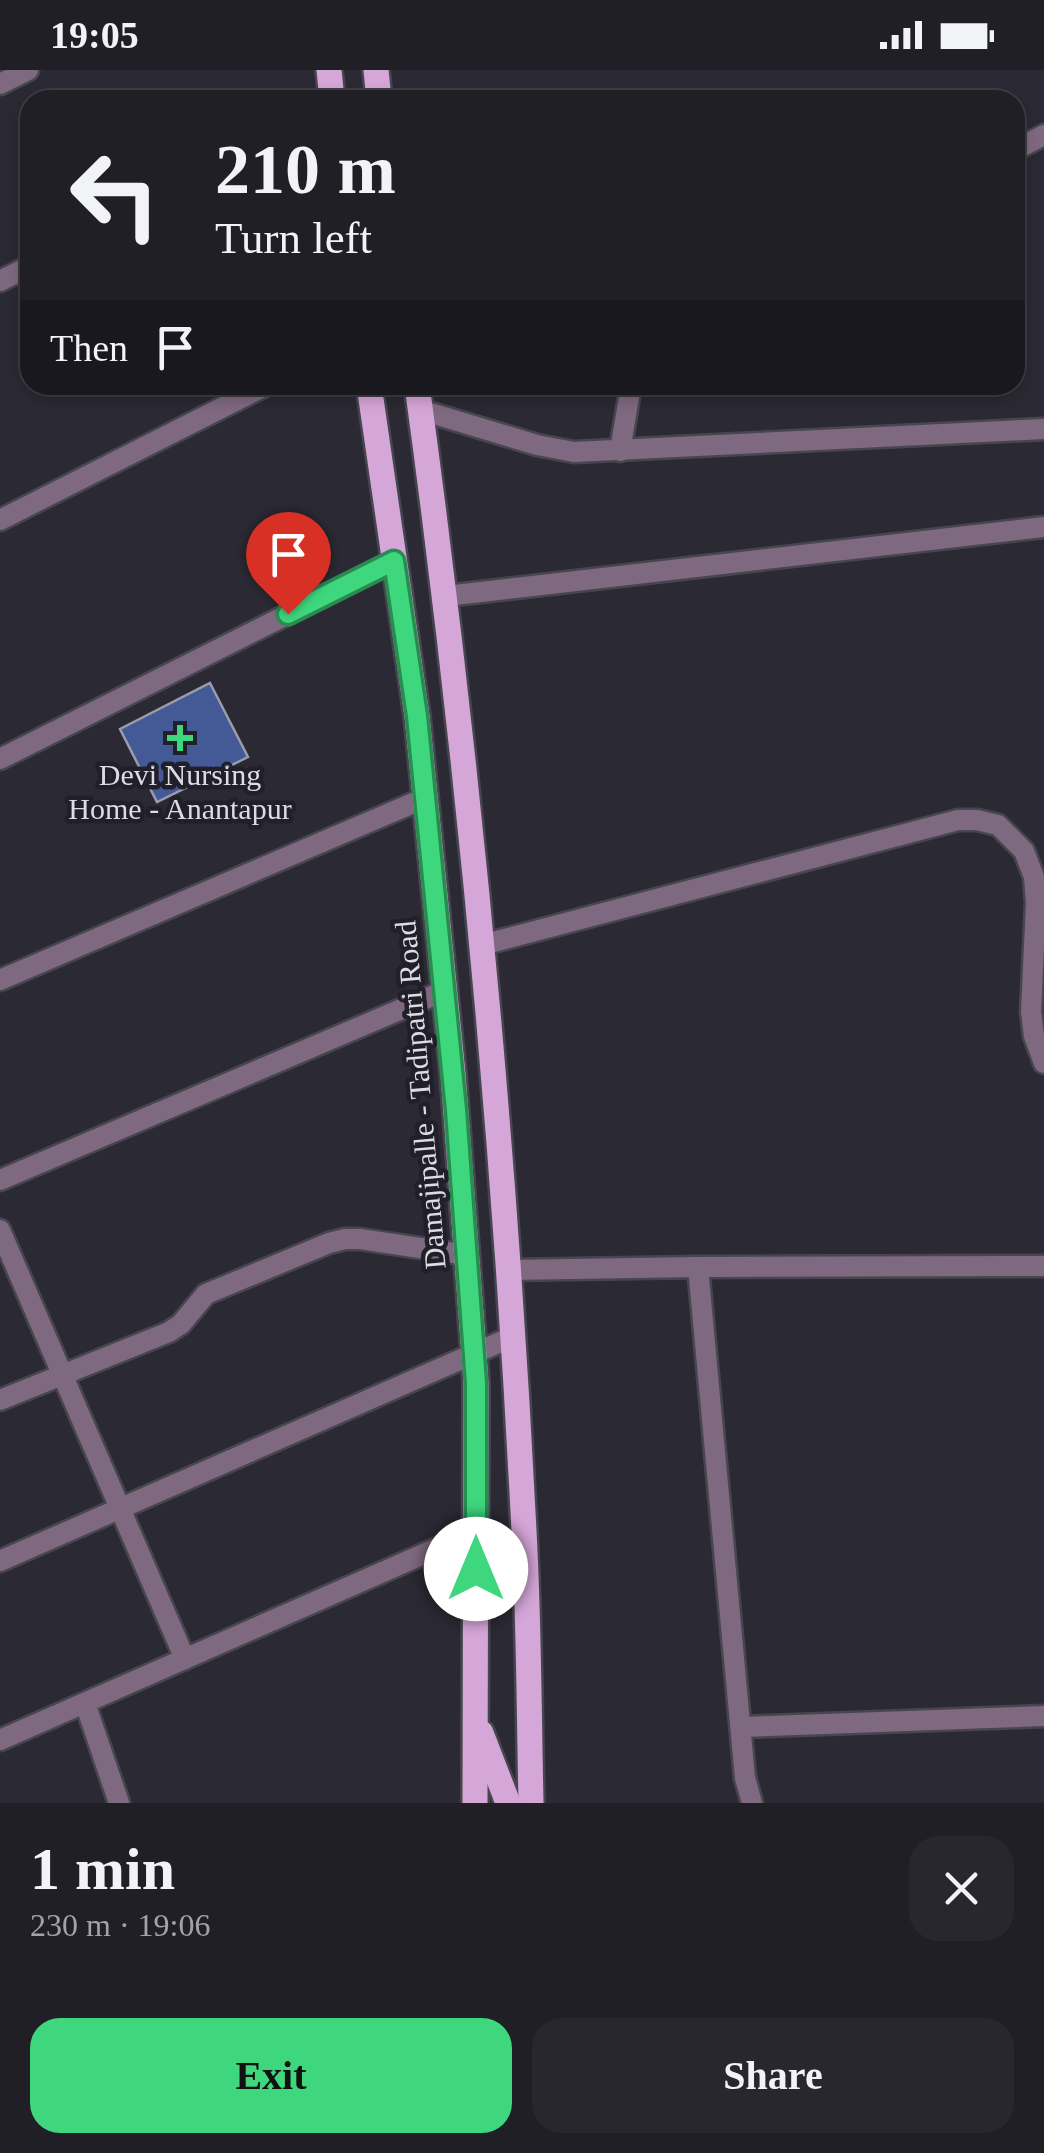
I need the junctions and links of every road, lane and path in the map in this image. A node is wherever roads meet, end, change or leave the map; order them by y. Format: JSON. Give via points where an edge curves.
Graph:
{"nodes":[{"id":1,"x":28,"y":70,"type":"edge"},
{"id":2,"x":0,"y":84,"type":"edge"},
{"id":3,"x":247,"y":395,"type":"edge"},
{"id":4,"x":369,"y":395,"type":"edge"},
{"id":5,"x":629,"y":395,"type":"edge"},
{"id":6,"x":419,"y":397,"type":"edge"},
{"id":7,"x":1044,"y":429,"type":"edge"},
{"id":8,"x":620,"y":452,"type":"junction"},
{"id":9,"x":0,"y":520,"type":"edge"},
{"id":10,"x":1044,"y":527,"type":"edge"},
{"id":11,"x":394,"y":561,"type":"junction"},
{"id":12,"x":446,"y":596,"type":"junction"},
{"id":13,"x":0,"y":760,"type":"edge"},
{"id":14,"x":425,"y":798,"type":"junction"},
{"id":15,"x":482,"y":944,"type":"junction"},
{"id":16,"x":0,"y":980,"type":"edge"},
{"id":17,"x":444,"y":991,"type":"junction"},
{"id":18,"x":1044,"y":1063,"type":"edge"},
{"id":19,"x":0,"y":1180,"type":"edge"},
{"id":20,"x":0,"y":1230,"type":"edge"},
{"id":21,"x":466,"y":1256,"type":"junction"},
{"id":22,"x":1044,"y":1266,"type":"edge"},
{"id":23,"x":698,"y":1267,"type":"junction"},
{"id":24,"x":507,"y":1270,"type":"junction"},
{"id":25,"x":512,"y":1337,"type":"junction"},
{"id":26,"x":474,"y":1354,"type":"junction"},
{"id":27,"x":62,"y":1374,"type":"junction"},
{"id":28,"x":0,"y":1400,"type":"edge"},
{"id":29,"x":120,"y":1510,"type":"junction"},
{"id":30,"x":476,"y":1531,"type":"junction"},
{"id":31,"x":0,"y":1561,"type":"edge"},
{"id":32,"x":185,"y":1659,"type":"junction"},
{"id":33,"x":85,"y":1703,"type":"junction"},
{"id":34,"x":1044,"y":1716,"type":"edge"},
{"id":35,"x":475,"y":1720,"type":"junction"},
{"id":36,"x":740,"y":1727,"type":"junction"},
{"id":37,"x":0,"y":1740,"type":"edge"},
{"id":38,"x":119,"y":1803,"type":"edge"},
{"id":39,"x":475,"y":1803,"type":"edge"},
{"id":40,"x":508,"y":1803,"type":"edge"},
{"id":41,"x":531,"y":1803,"type":"edge"},
{"id":42,"x":752,"y":1803,"type":"edge"}],
"edges":[{"from":1,"to":2,"type":"street"},
{"from":3,"to":9,"type":"street"},
{"from":4,"to":11,"type":"main road","name":"Damajipalle - Tadipatri Road"},
{"from":5,"to":8,"type":"street"},
{"from":6,"to":8,"type":"street","via":[[537,445]]},
{"from":6,"to":12,"type":"main road"},
{"from":7,"to":8,"type":"street"},
{"from":10,"to":12,"type":"street"},
{"from":11,"to":13,"type":"street"},
{"from":11,"to":14,"type":"main road","name":"Damajipalle - Tadipatri Road"},
{"from":12,"to":15,"type":"main road"},
{"from":14,"to":16,"type":"street"},
{"from":14,"to":17,"type":"main road","name":"Damajipalle - Tadipatri Road"},
{"from":15,"to":18,"type":"street","via":[[978,820],[998,825],[1024,851],[1034,877],[1032,1012]]},
{"from":15,"to":24,"type":"main road"},
{"from":17,"to":19,"type":"street"},
{"from":17,"to":21,"type":"main road","name":"Damajipalle - Tadipatri Road"},
{"from":20,"to":27,"type":"street"},
{"from":21,"to":26,"type":"main road","name":"Damajipalle - Tadipatri Road"},
{"from":21,"to":27,"type":"street","via":[[360,1239],[329,1243],[206,1294],[169,1332]]},
{"from":22,"to":23,"type":"street"},
{"from":23,"to":24,"type":"street"},
{"from":23,"to":36,"type":"street"},
{"from":24,"to":25,"type":"main road"},
{"from":25,"to":26,"type":"street"},
{"from":25,"to":41,"type":"main road"},
{"from":26,"to":29,"type":"street"},
{"from":26,"to":30,"type":"main road","name":"Damajipalle - Tadipatri Road"},
{"from":27,"to":28,"type":"street"},
{"from":27,"to":29,"type":"street"},
{"from":29,"to":31,"type":"street"},
{"from":29,"to":32,"type":"street"},
{"from":30,"to":32,"type":"street"},
{"from":30,"to":35,"type":"main road","name":"Damajipalle - Tadipatri Road"},
{"from":32,"to":33,"type":"street"},
{"from":33,"to":37,"type":"street"},
{"from":33,"to":38,"type":"street"},
{"from":34,"to":36,"type":"street"},
{"from":35,"to":39,"type":"main road","name":"Damajipalle - Tadipatri Road"},
{"from":35,"to":40,"type":"main road"},
{"from":36,"to":42,"type":"street"}]}
